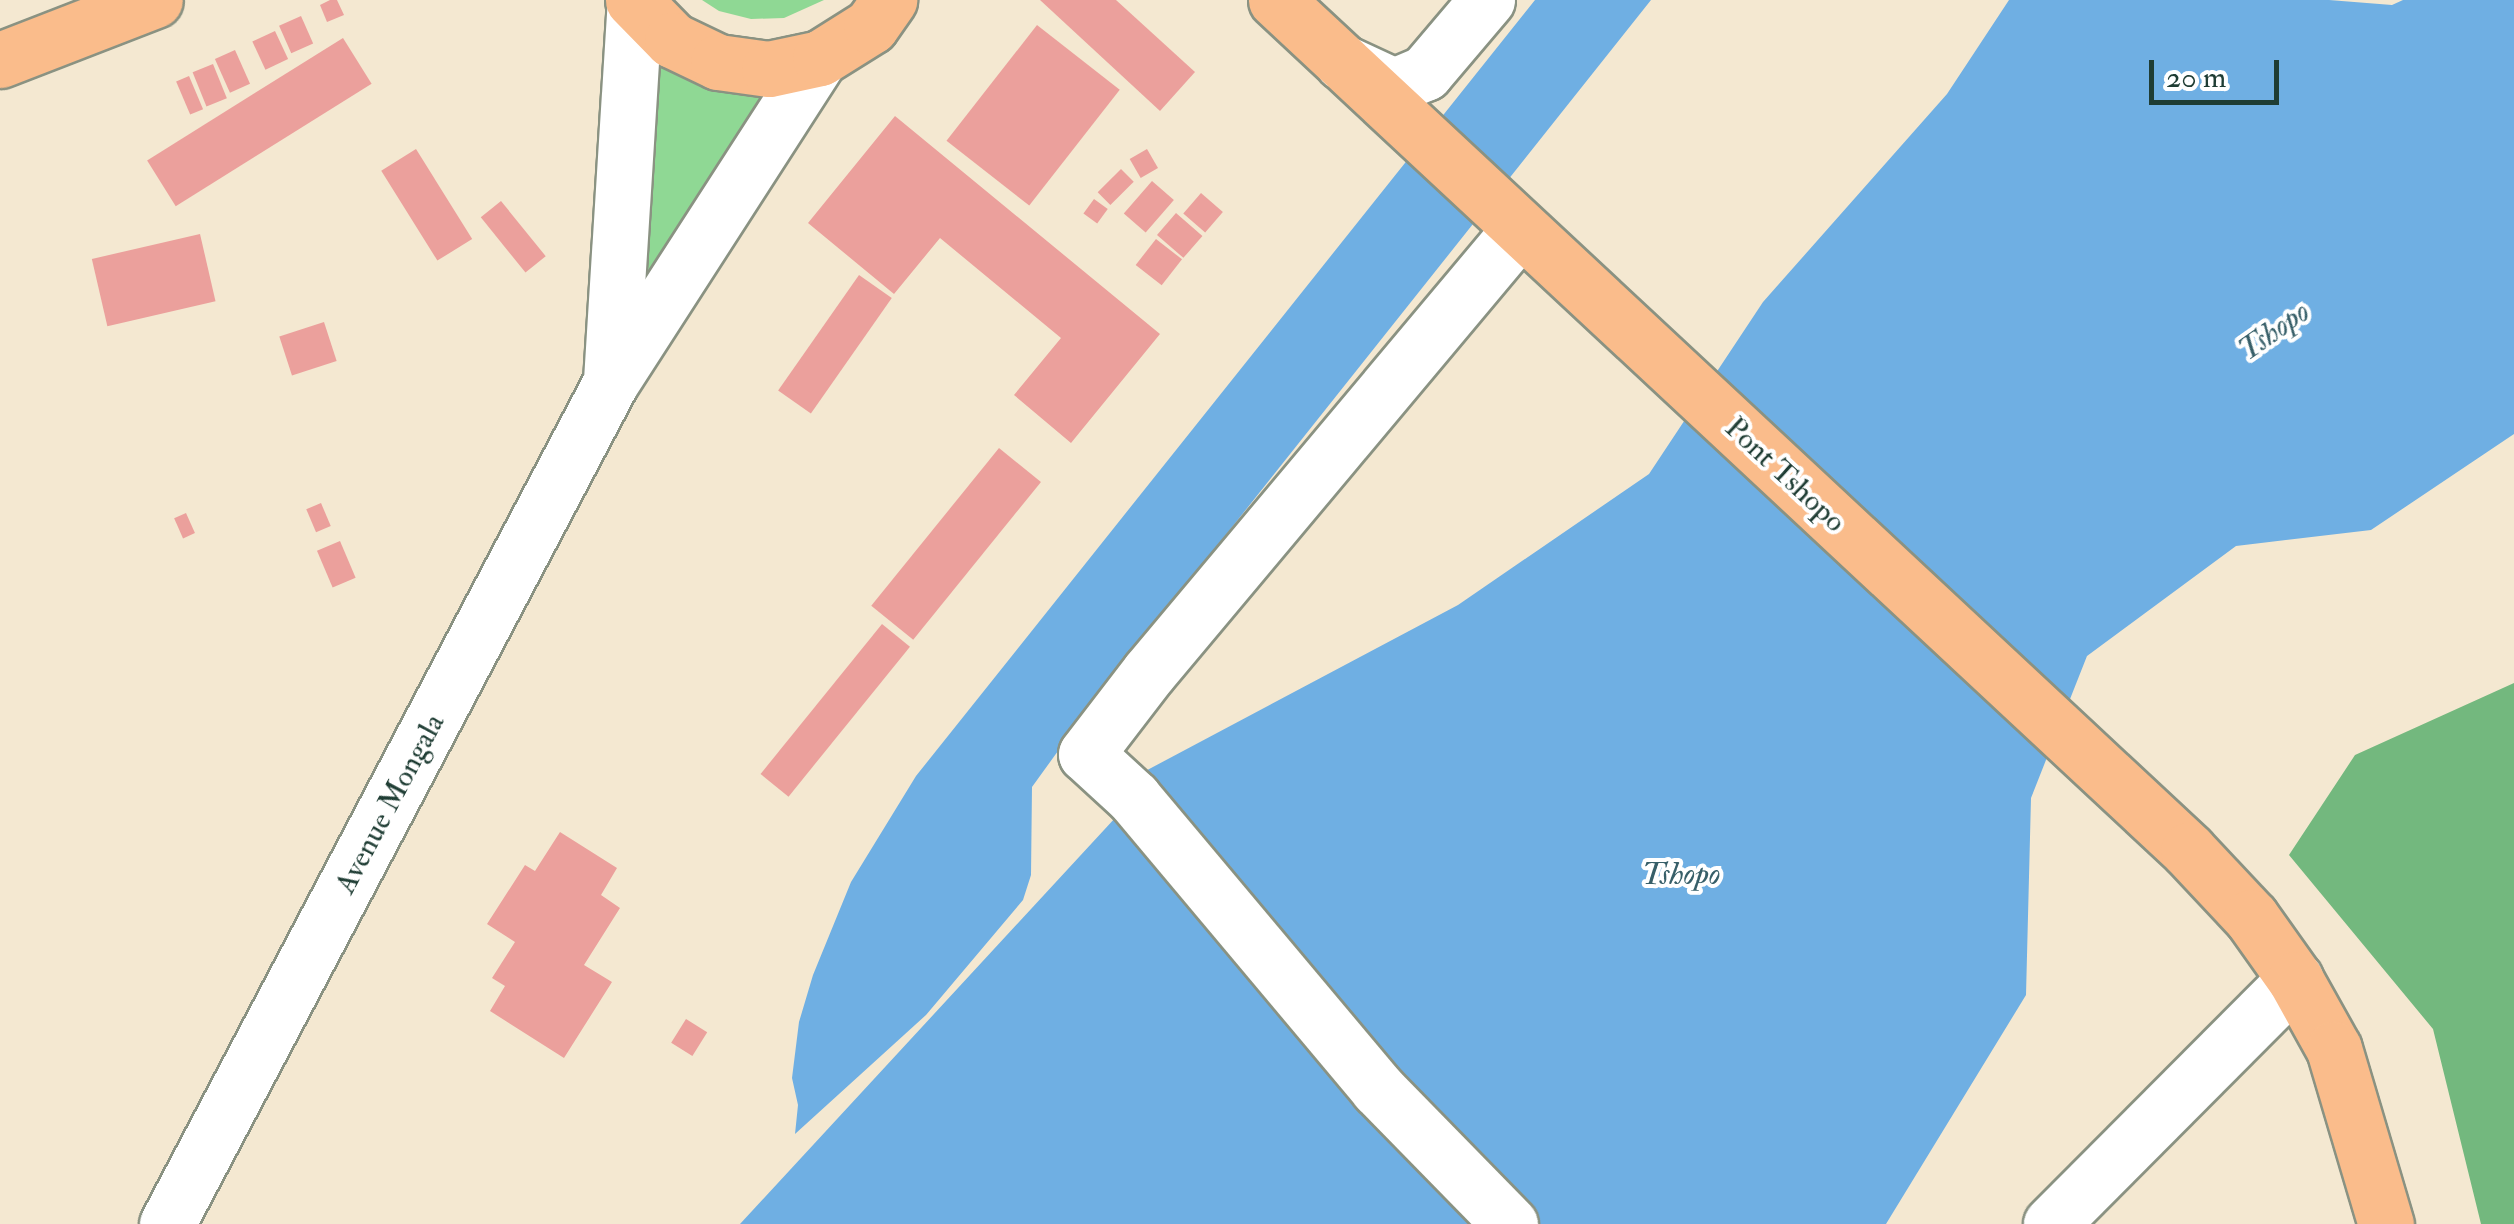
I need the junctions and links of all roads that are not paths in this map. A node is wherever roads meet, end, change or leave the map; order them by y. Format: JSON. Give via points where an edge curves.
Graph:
{"nodes":[{"id":1,"x":889,"y":0,"type":"edge"},
{"id":2,"x":1276,"y":0,"type":"edge"},
{"id":3,"x":1486,"y":0,"type":"edge"},
{"id":4,"x":152,"y":1,"type":"edge"},
{"id":5,"x":634,"y":2,"type":"edge"},
{"id":6,"x":820,"y":58,"type":"junction"},
{"id":7,"x":0,"y":60,"type":"edge"},
{"id":8,"x":1342,"y":62,"type":"junction"},
{"id":9,"x":1520,"y":229,"type":"junction"},
{"id":10,"x":611,"y":382,"type":"junction"},
{"id":11,"x":2295,"y":980,"type":"junction"},
{"id":12,"x":167,"y":1224,"type":"edge"},
{"id":13,"x":1510,"y":1224,"type":"edge"},
{"id":14,"x":2051,"y":1224,"type":"edge"},
{"id":15,"x":2386,"y":1224,"type":"edge"}],
"edges":[{"from":1,"to":6,"type":"highway","via":[[871,26]]},
{"from":2,"to":8,"type":"highway","name":"Pont Tshopo"},
{"from":3,"to":8,"type":"street","via":[[1425,72],[1394,86]]},
{"from":4,"to":7,"type":"highway"},
{"from":5,"to":6,"type":"highway","via":[[672,40],[718,62],[769,69]]},
{"from":5,"to":10,"type":"street"},
{"from":6,"to":10,"type":"street","name":"Avenue Mongala"},
{"from":8,"to":9,"type":"highway","name":"Pont Tshopo"},
{"from":9,"to":11,"type":"highway","name":"Pont Tshopo","via":[[2188,850],[2251,917]]},
{"from":9,"to":13,"type":"street","via":[[1086,754],[1134,798],[1378,1089]]},
{"from":10,"to":12,"type":"street","name":"Avenue Mongala"},
{"from":11,"to":14,"type":"street"},
{"from":11,"to":15,"type":"highway","name":"Pont Tshopo","via":[[2334,1049]]}]}
